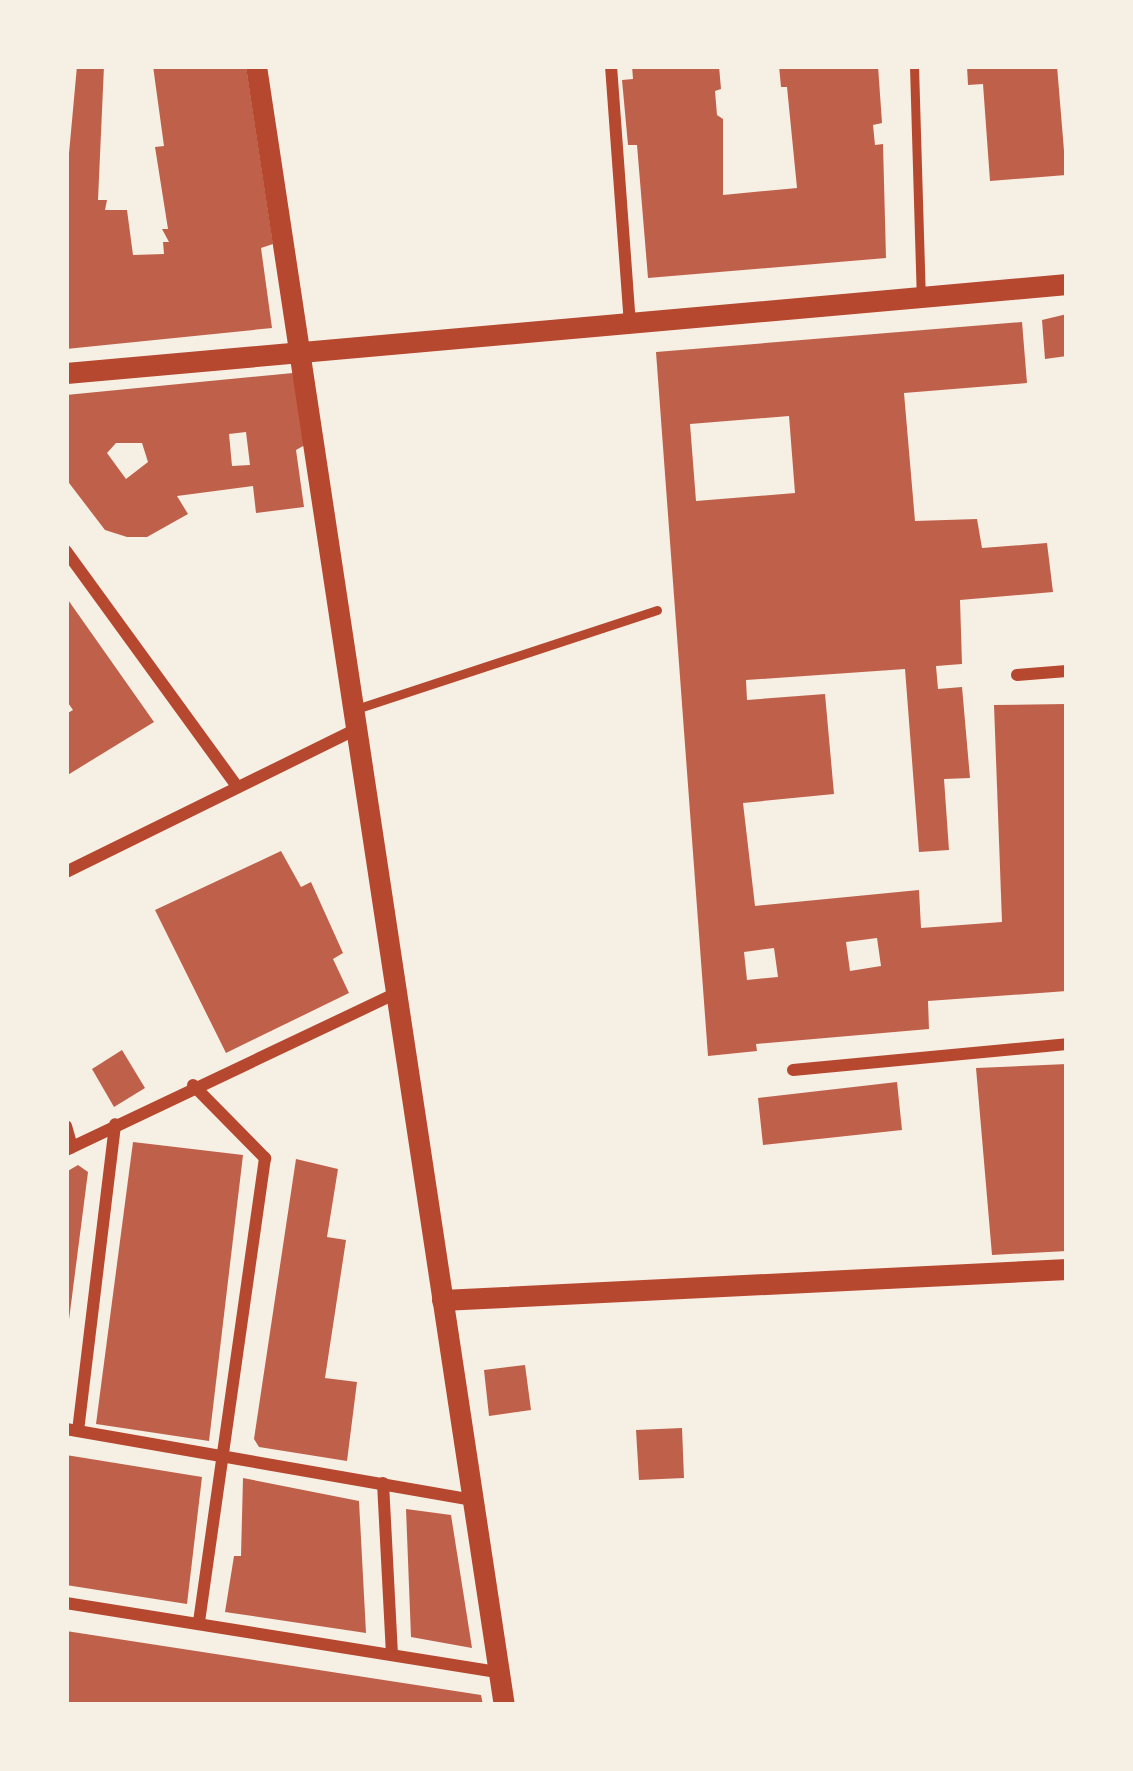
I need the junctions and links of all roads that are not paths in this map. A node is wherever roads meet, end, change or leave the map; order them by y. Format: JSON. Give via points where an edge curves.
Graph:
{"nodes":[{"id":1,"x":256,"y":66,"type":"edge"},
{"id":2,"x":610,"y":66,"type":"edge"},
{"id":3,"x":914,"y":66,"type":"edge"},
{"id":4,"x":1067,"y":284,"type":"edge"},
{"id":5,"x":921,"y":297,"type":"junction"},
{"id":6,"x":630,"y":323,"type":"junction"},
{"id":7,"x":300,"y":356,"type":"junction"},
{"id":8,"x":66,"y":373,"type":"edge"},
{"id":9,"x":66,"y":551,"type":"edge"},
{"id":10,"x":657,"y":610,"type":"dead end"},
{"id":11,"x":1067,"y":671,"type":"edge"},
{"id":12,"x":1017,"y":675,"type":"dead end"},
{"id":13,"x":355,"y":719,"type":"junction"},
{"id":14,"x":236,"y":784,"type":"junction"},
{"id":15,"x":66,"y":872,"type":"edge"},
{"id":16,"x":396,"y":993,"type":"junction"},
{"id":17,"x":1067,"y":1044,"type":"edge"},
{"id":18,"x":793,"y":1070,"type":"dead end"},
{"id":19,"x":194,"y":1085,"type":"junction"},
{"id":20,"x":115,"y":1124,"type":"junction"},
{"id":21,"x":66,"y":1126,"type":"edge"},
{"id":22,"x":69,"y":1148,"type":"edge"},
{"id":23,"x":1067,"y":1269,"type":"edge"},
{"id":24,"x":442,"y":1300,"type":"junction"},
{"id":25,"x":72,"y":1430,"type":"edge"},
{"id":26,"x":222,"y":1453,"type":"junction"},
{"id":27,"x":383,"y":1483,"type":"junction"},
{"id":28,"x":472,"y":1500,"type":"junction"},
{"id":29,"x":66,"y":1603,"type":"edge"},
{"id":30,"x":199,"y":1623,"type":"junction"},
{"id":31,"x":392,"y":1653,"type":"junction"},
{"id":32,"x":499,"y":1672,"type":"junction"},
{"id":33,"x":504,"y":1705,"type":"edge"}],
"edges":[{"from":1,"to":7,"type":"street"},
{"from":2,"to":6,"type":"street"},
{"from":3,"to":5,"type":"lane"},
{"from":4,"to":5,"type":"street"},
{"from":5,"to":6,"type":"street"},
{"from":6,"to":7,"type":"street"},
{"from":7,"to":8,"type":"street"},
{"from":7,"to":13,"type":"street"},
{"from":9,"to":14,"type":"street"},
{"from":10,"to":13,"type":"lane"},
{"from":11,"to":12,"type":"street"},
{"from":13,"to":14,"type":"street"},
{"from":13,"to":16,"type":"street"},
{"from":14,"to":15,"type":"street"},
{"from":16,"to":19,"type":"street"},
{"from":16,"to":24,"type":"street"},
{"from":17,"to":18,"type":"street"},
{"from":19,"to":20,"type":"street"},
{"from":19,"to":26,"type":"street","via":[[265,1158]]},
{"from":20,"to":22,"type":"street"},
{"from":20,"to":25,"type":"street"},
{"from":21,"to":22,"type":"street"},
{"from":23,"to":24,"type":"street"},
{"from":24,"to":28,"type":"street"},
{"from":25,"to":26,"type":"street"},
{"from":26,"to":27,"type":"street"},
{"from":26,"to":30,"type":"street"},
{"from":27,"to":28,"type":"street"},
{"from":27,"to":31,"type":"street"},
{"from":28,"to":32,"type":"street"},
{"from":29,"to":30,"type":"street"},
{"from":30,"to":31,"type":"street"},
{"from":31,"to":32,"type":"street"},
{"from":32,"to":33,"type":"street"}]}
